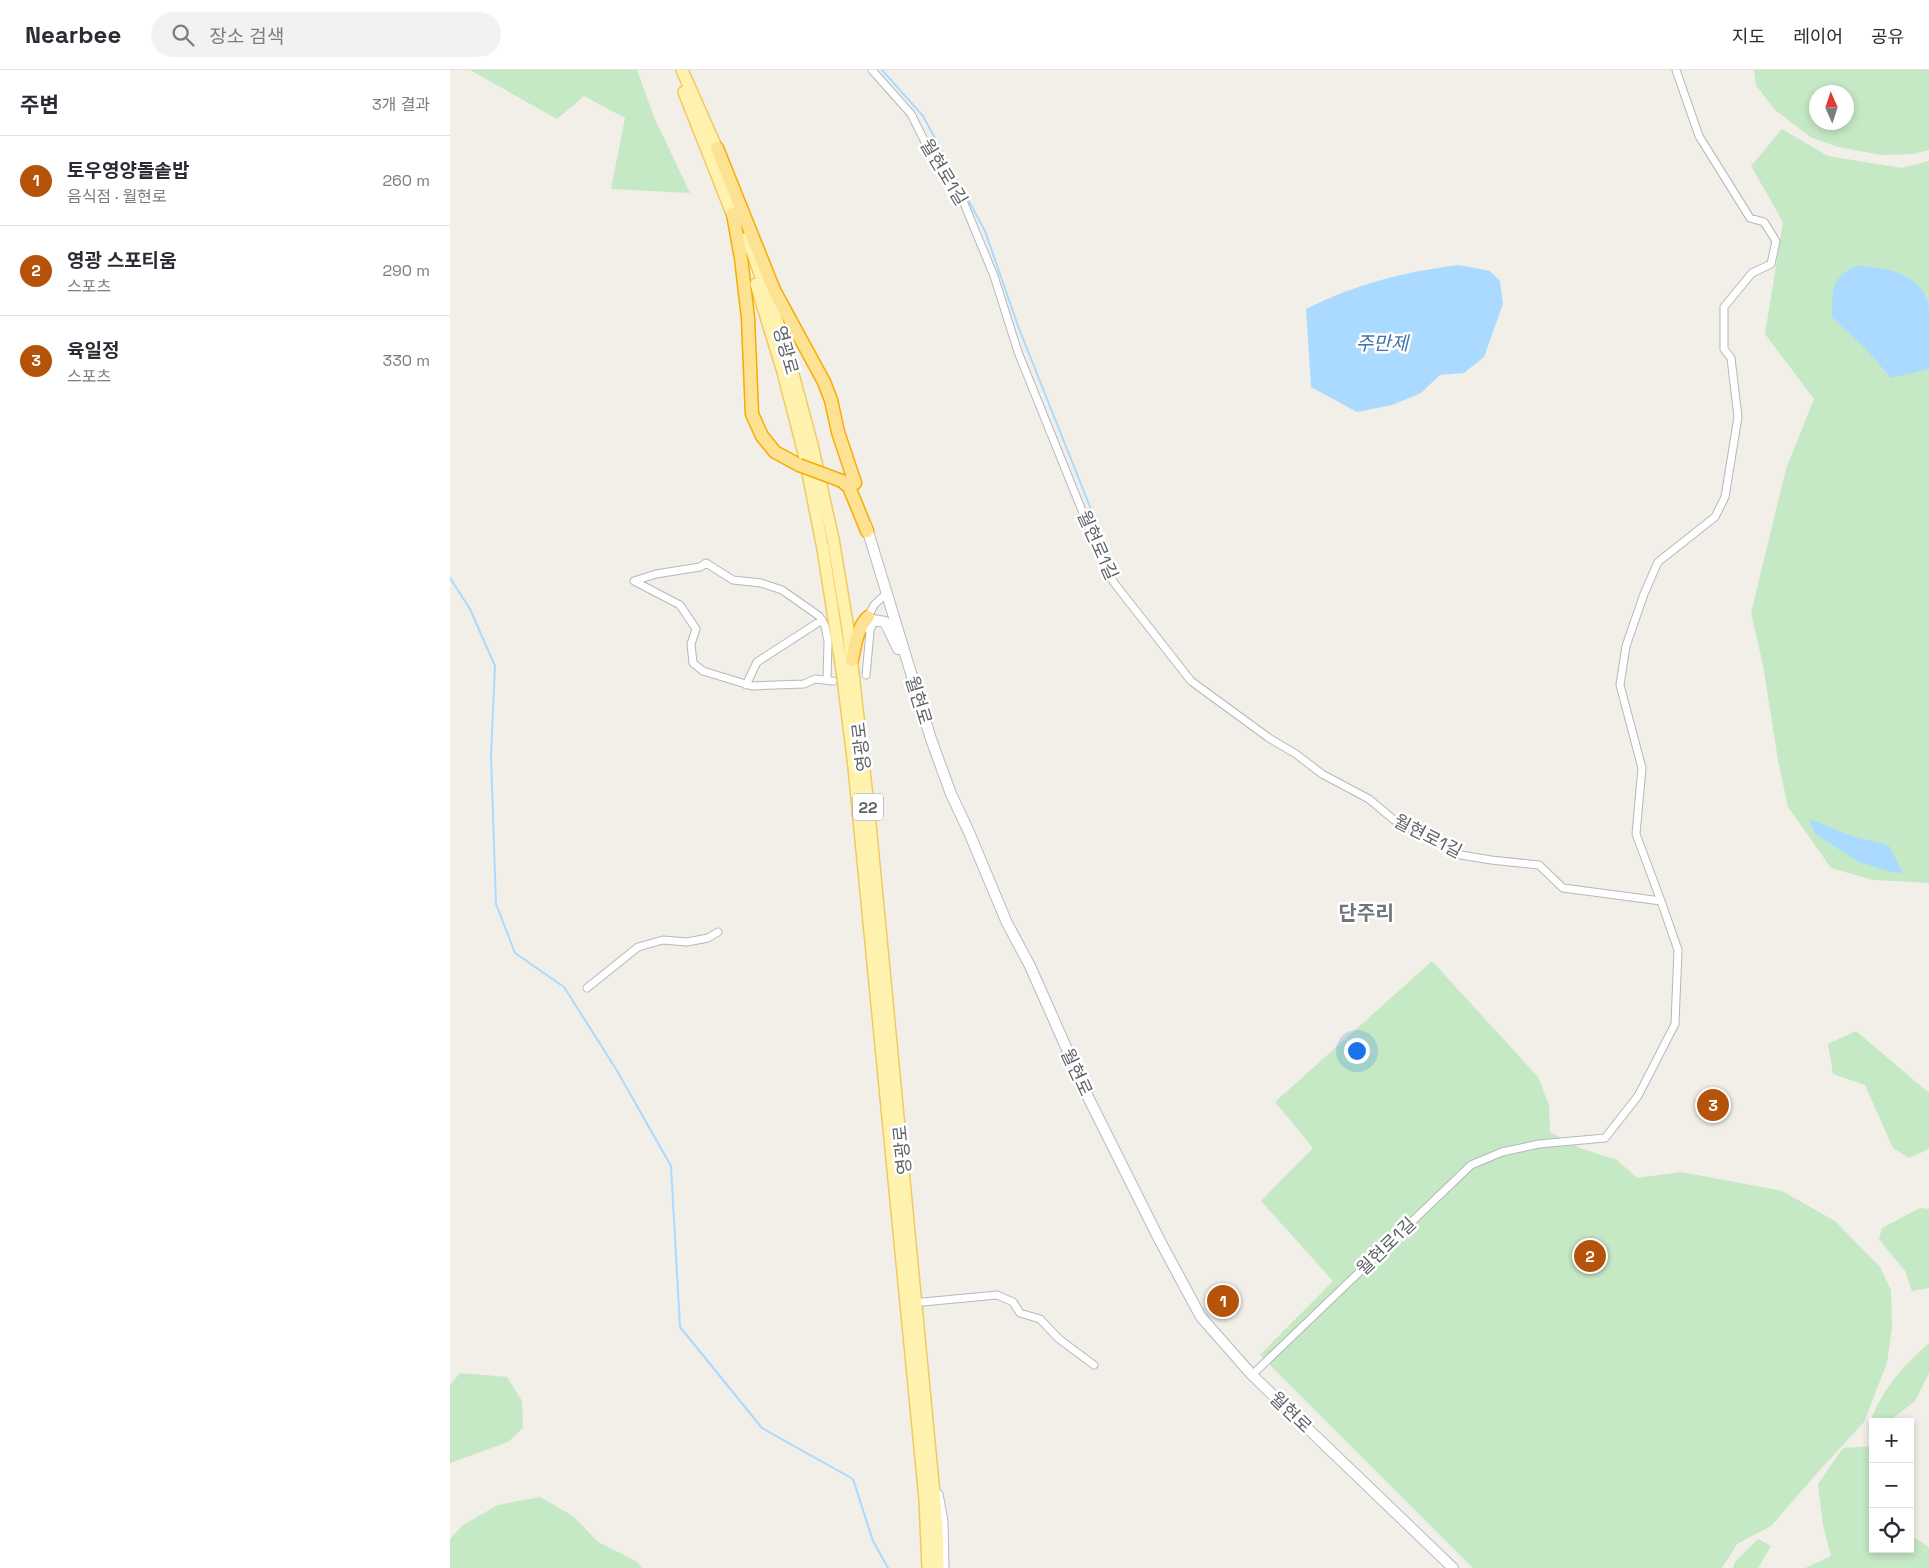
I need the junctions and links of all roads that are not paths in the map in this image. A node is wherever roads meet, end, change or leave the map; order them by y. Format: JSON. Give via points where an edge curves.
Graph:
{"nodes":[{"id":1,"x":674,"y":70,"type":"edge"},
{"id":2,"x":682,"y":70,"type":"edge"},
{"id":3,"x":872,"y":70,"type":"edge"},
{"id":4,"x":1676,"y":70,"type":"edge"},
{"id":5,"x":717,"y":148,"type":"junction"},
{"id":6,"x":733,"y":214,"type":"junction"},
{"id":7,"x":849,"y":482,"type":"junction"},
{"id":8,"x":867,"y":531,"type":"joint"},
{"id":9,"x":887,"y":593,"type":"junction"},
{"id":10,"x":822,"y":620,"type":"junction"},
{"id":11,"x":868,"y":622,"type":"junction"},
{"id":12,"x":852,"y":660,"type":"junction"},
{"id":13,"x":866,"y":675,"type":"dead end"},
{"id":14,"x":746,"y":685,"type":"junction"},
{"id":15,"x":914,"y":686,"type":"junction"},
{"id":16,"x":1661,"y":900,"type":"junction"},
{"id":17,"x":718,"y":932,"type":"dead end"},
{"id":18,"x":587,"y":988,"type":"dead end"},
{"id":19,"x":923,"y":1302,"type":"dead end"},
{"id":20,"x":1094,"y":1365,"type":"dead end"},
{"id":21,"x":1252,"y":1375,"type":"junction"},
{"id":22,"x":929,"y":1436,"type":"junction"},
{"id":23,"x":928,"y":1568,"type":"edge"},
{"id":24,"x":938,"y":1568,"type":"edge"},
{"id":25,"x":945,"y":1568,"type":"edge"},
{"id":26,"x":1453,"y":1568,"type":"edge"}],
"edges":[{"from":1,"to":6,"type":"main road","name":"영광로","number":"22"},
{"from":2,"to":5,"type":"main road","name":"영광로","number":"22"},
{"from":3,"to":16,"type":"street","name":"월현로1길","via":[[911,114],[935,162],[963,201],[994,276],[1018,352],[1106,570],[1191,681],[1322,774],[1369,799],[1394,820],[1461,855],[1538,865],[1564,888]]},
{"from":4,"to":16,"type":"street","via":[[1699,136],[1750,218],[1764,222],[1776,241],[1771,264],[1752,273],[1724,308],[1724,349],[1731,358],[1738,417],[1725,497],[1715,517],[1658,562],[1626,646],[1620,685],[1642,768],[1636,834]]},
{"from":5,"to":7,"type":"highway","via":[[774,290],[831,400]]},
{"from":5,"to":12,"type":"main road","name":"영광로","number":"22","via":[[783,337],[812,445],[834,539]]},
{"from":6,"to":7,"type":"highway","bridge":true,"via":[[748,318],[752,414],[762,436],[775,452],[799,466]]},
{"from":6,"to":23,"type":"main road","name":"영광로","number":"22","via":[[796,421],[815,507],[842,670],[894,1174],[925,1499]]},
{"from":7,"to":8,"type":"highway"},
{"from":8,"to":9,"type":"street","name":"월현로"},
{"from":9,"to":11,"type":"street","via":[[874,605]]},
{"from":9,"to":15,"type":"street","name":"월현로"},
{"from":10,"to":14,"type":"street","via":[[757,662]]},
{"from":10,"to":14,"type":"street","via":[[828,640],[830,681],[815,679],[804,684]]},
{"from":10,"to":14,"type":"street","via":[[782,590],[761,583],[733,580],[706,563],[634,581],[680,605],[687,613],[696,629],[691,644],[693,663],[703,671]]},
{"from":11,"to":12,"type":"highway","via":[[856,638]]},
{"from":11,"to":13,"type":"street"},
{"from":11,"to":15,"type":"street","via":[[885,622]]},
{"from":12,"to":22,"type":"main road","name":"영광로","number":"22"},
{"from":15,"to":21,"type":"street","name":"월현로","via":[[951,794],[1089,1099],[1201,1317]]},
{"from":16,"to":21,"type":"street","name":"월현로1길","via":[[1678,950],[1675,1024],[1638,1096],[1604,1138],[1539,1144],[1502,1152],[1471,1164]]},
{"from":17,"to":18,"type":"street","via":[[708,938],[688,942],[663,940],[638,947]]},
{"from":19,"to":20,"type":"street","via":[[997,1294],[1013,1302],[1020,1313],[1040,1319],[1059,1339]]},
{"from":21,"to":26,"type":"street","name":"월현로"},
{"from":22,"to":24,"type":"main road","name":"영광로","number":"22"},
{"from":22,"to":25,"type":"street","via":[[944,1521]]}]}
